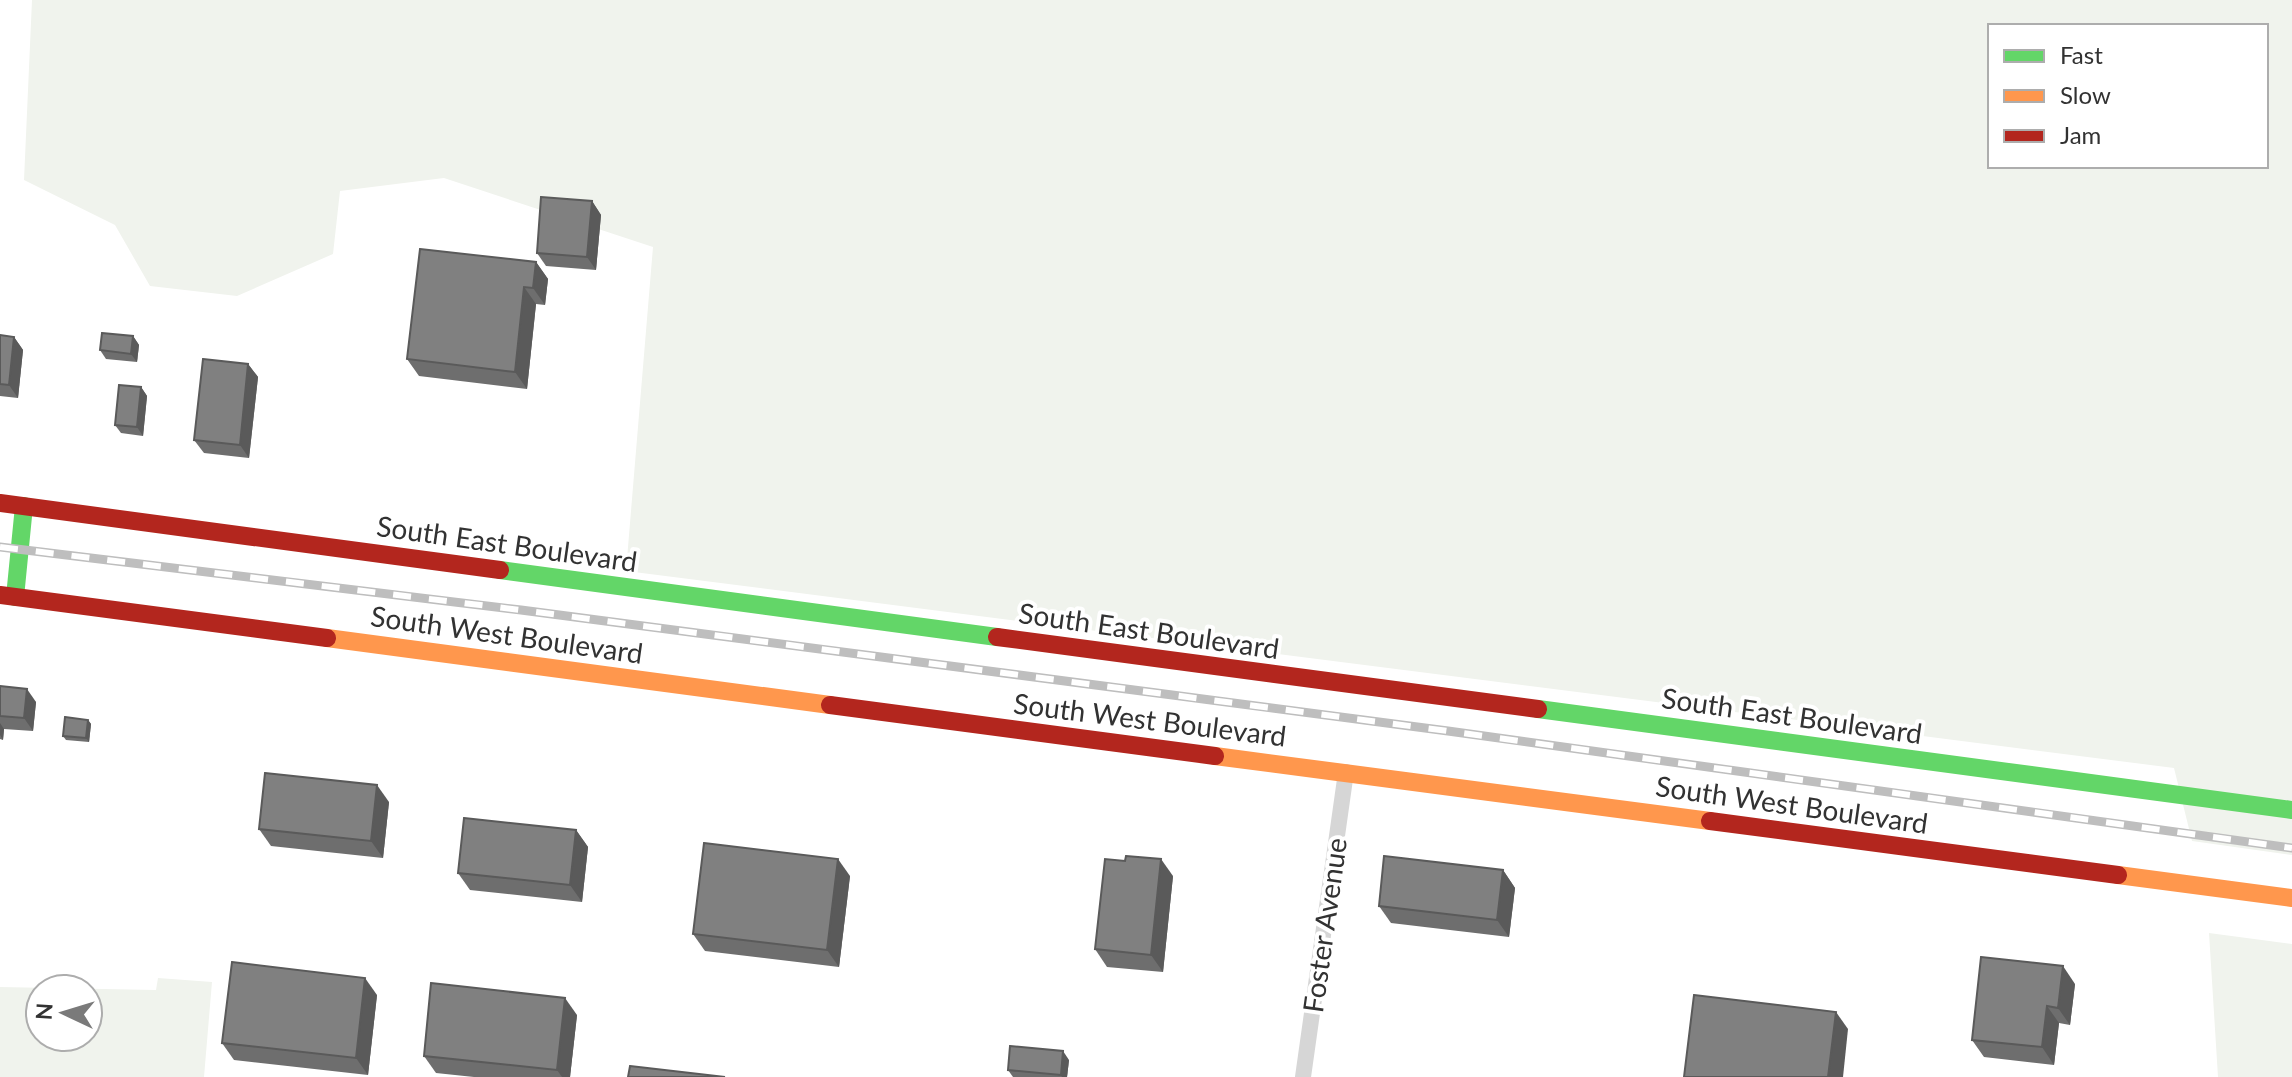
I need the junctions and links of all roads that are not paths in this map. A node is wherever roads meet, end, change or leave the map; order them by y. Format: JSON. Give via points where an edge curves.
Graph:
{"nodes":[{"id":1,"x":0,"y":503,"type":"edge"},
{"id":2,"x":24,"y":506,"type":"junction"},
{"id":3,"x":8,"y":596,"type":"edge"},
{"id":4,"x":1346,"y":772,"type":"junction"},
{"id":5,"x":2292,"y":810,"type":"edge"},
{"id":6,"x":2292,"y":898,"type":"edge"},
{"id":7,"x":1303,"y":1077,"type":"edge"}],
"edges":[{"from":1,"to":2,"type":"main road","name":"South East Boulevard"},
{"from":2,"to":3,"type":"main road"},
{"from":2,"to":5,"type":"main road","name":"South East Boulevard"},
{"from":3,"to":4,"type":"main road","name":"South West Boulevard"},
{"from":4,"to":6,"type":"main road","name":"South West Boulevard"},
{"from":4,"to":7,"type":"street","name":"Foster Avenue"}]}
